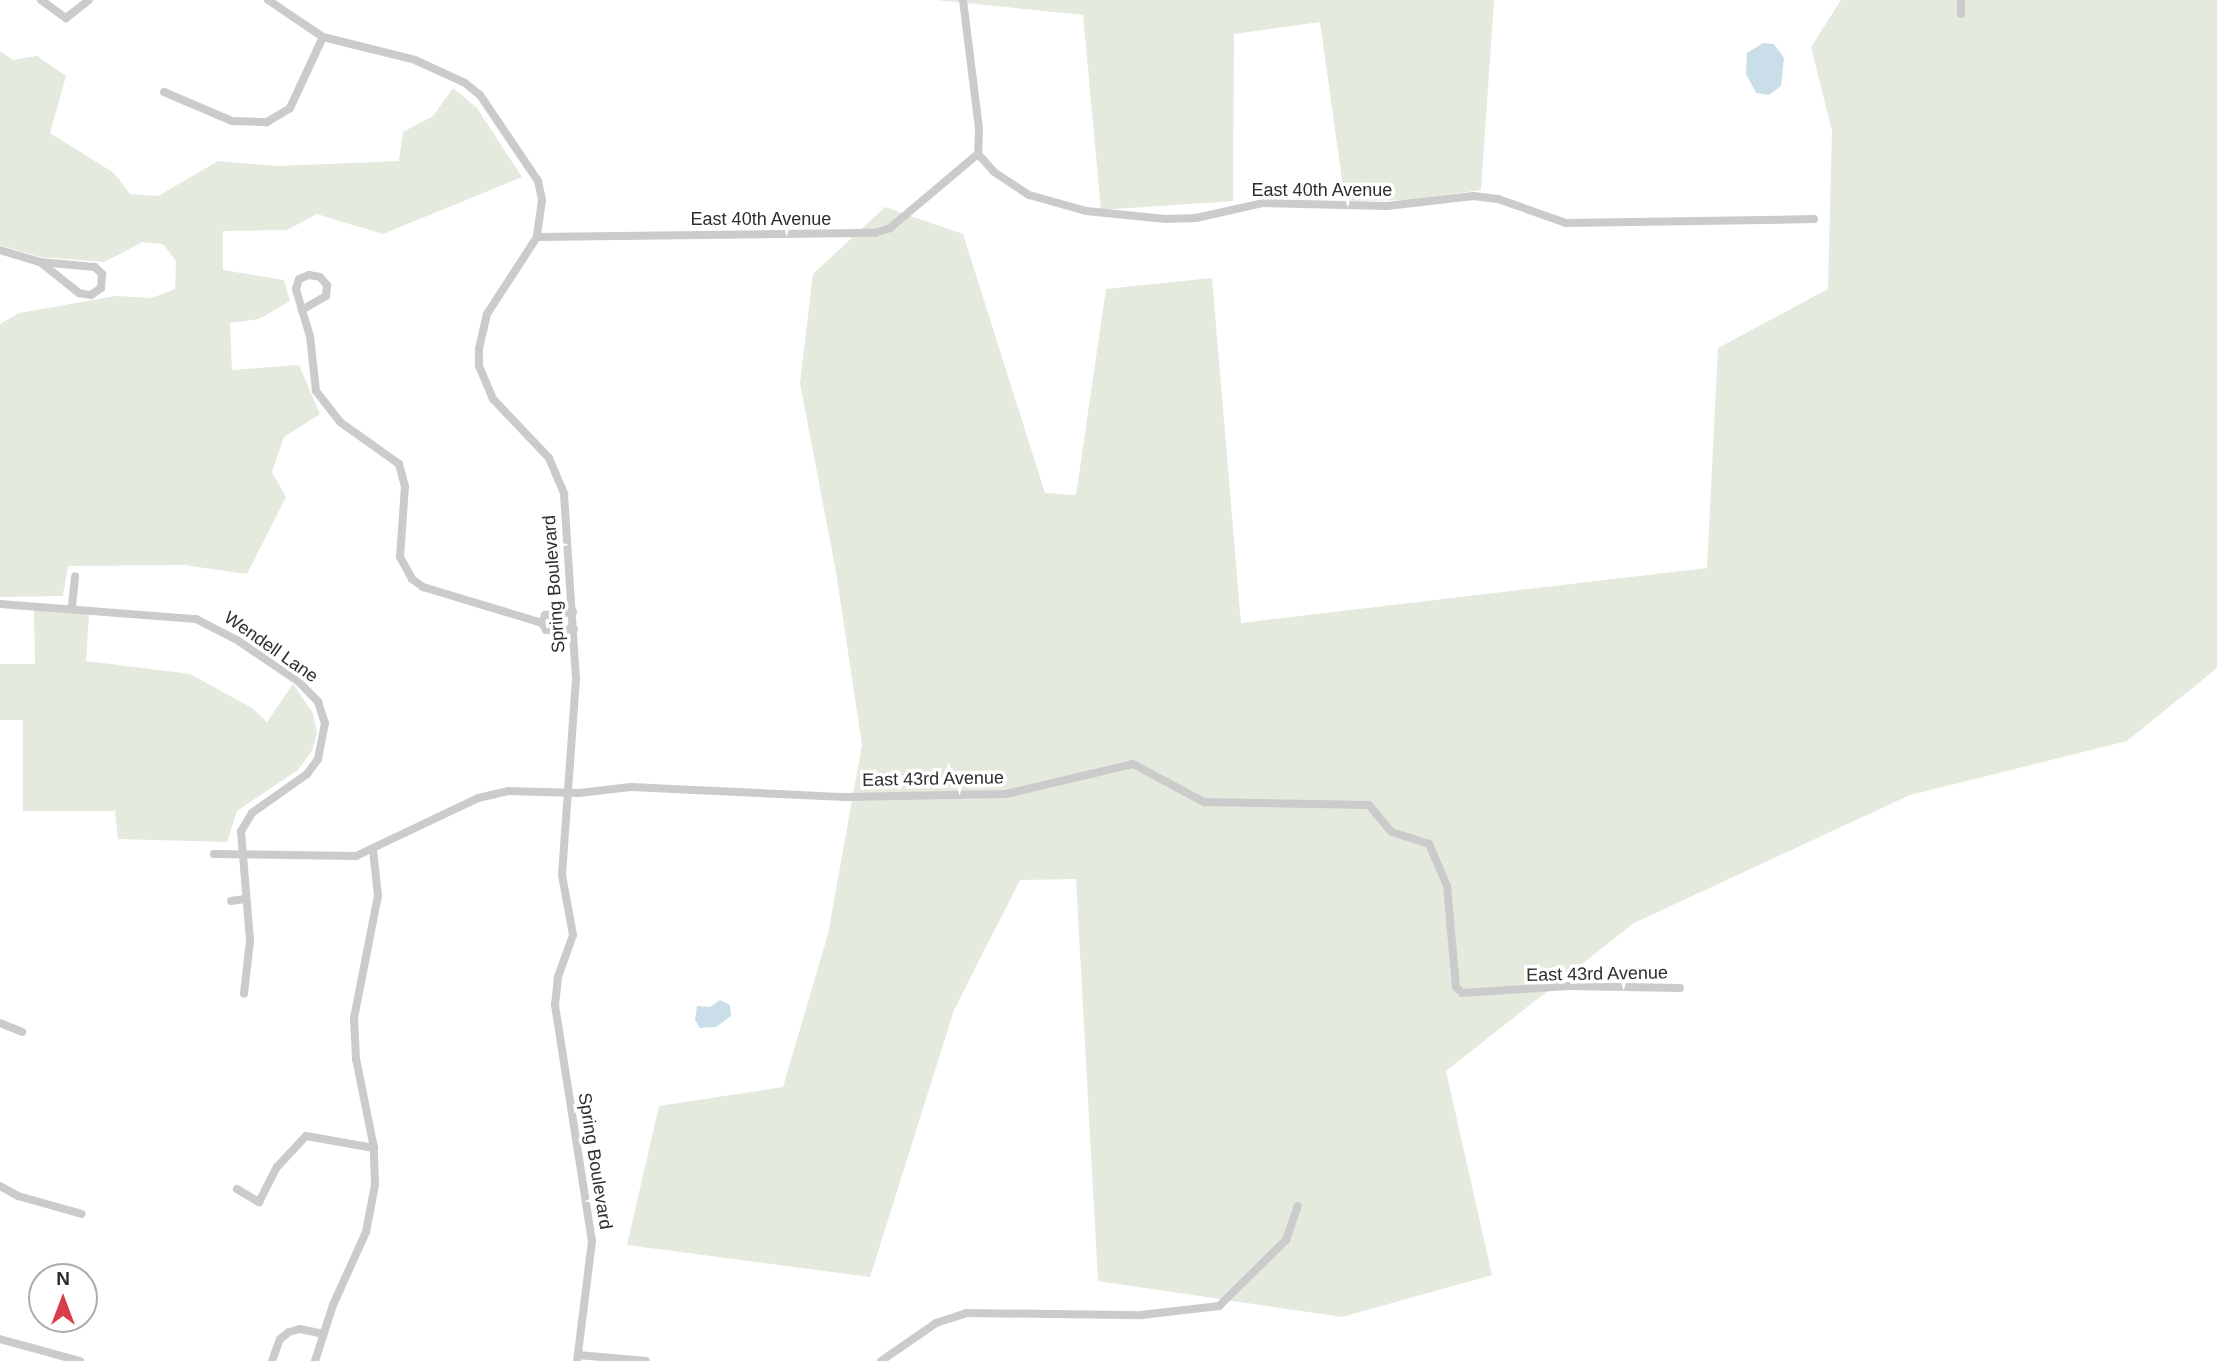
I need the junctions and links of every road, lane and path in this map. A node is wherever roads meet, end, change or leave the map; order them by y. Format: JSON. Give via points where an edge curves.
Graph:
{"nodes":[{"id":1,"x":41,"y":0,"type":"edge"},
{"id":2,"x":89,"y":0,"type":"edge"},
{"id":3,"x":268,"y":0,"type":"edge"},
{"id":4,"x":963,"y":0,"type":"edge"},
{"id":5,"x":1961,"y":0,"type":"edge"},
{"id":6,"x":1961,"y":13,"type":"dead end"},
{"id":7,"x":323,"y":37,"type":"junction"},
{"id":8,"x":164,"y":92,"type":"dead end"},
{"id":9,"x":978,"y":154,"type":"junction"},
{"id":10,"x":966,"y":166,"type":"junction"},
{"id":11,"x":989,"y":167,"type":"junction"},
{"id":12,"x":1814,"y":219,"type":"dead end"},
{"id":13,"x":537,"y":237,"type":"junction"},
{"id":14,"x":0,"y":250,"type":"edge"},
{"id":15,"x":40,"y":262,"type":"junction"},
{"id":16,"x":302,"y":310,"type":"junction"},
{"id":17,"x":75,"y":576,"type":"dead end"},
{"id":18,"x":0,"y":604,"type":"edge"},
{"id":19,"x":72,"y":607,"type":"junction"},
{"id":20,"x":573,"y":612,"type":"junction"},
{"id":21,"x":542,"y":623,"type":"junction"},
{"id":22,"x":574,"y":629,"type":"junction"},
{"id":23,"x":566,"y":793,"type":"junction"},
{"id":24,"x":373,"y":850,"type":"junction"},
{"id":25,"x":214,"y":854,"type":"dead end"},
{"id":26,"x":239,"y":854,"type":"junction"},
{"id":27,"x":245,"y":900,"type":"junction"},
{"id":28,"x":231,"y":901,"type":"dead end"},
{"id":29,"x":1680,"y":988,"type":"dead end"},
{"id":30,"x":244,"y":994,"type":"dead end"},
{"id":31,"x":0,"y":1023,"type":"edge"},
{"id":32,"x":22,"y":1032,"type":"dead end"},
{"id":33,"x":374,"y":1148,"type":"junction"},
{"id":34,"x":0,"y":1186,"type":"edge"},
{"id":35,"x":237,"y":1188,"type":"dead end"},
{"id":36,"x":1298,"y":1206,"type":"dead end"},
{"id":37,"x":82,"y":1214,"type":"dead end"},
{"id":38,"x":323,"y":1334,"type":"junction"},
{"id":39,"x":0,"y":1339,"type":"edge"},
{"id":40,"x":577,"y":1358,"type":"edge"},
{"id":41,"x":80,"y":1361,"type":"edge"},
{"id":42,"x":272,"y":1361,"type":"edge"},
{"id":43,"x":315,"y":1361,"type":"edge"},
{"id":44,"x":646,"y":1361,"type":"edge"},
{"id":45,"x":881,"y":1361,"type":"edge"}],
"edges":[{"from":1,"to":2,"type":"street","via":[[66,18]]},
{"from":3,"to":7,"type":"street","name":"Spring Boulevard"},
{"from":4,"to":9,"type":"street"},
{"from":5,"to":6,"type":"street"},
{"from":7,"to":8,"type":"street","via":[[290,108],[267,122],[232,121]]},
{"from":7,"to":13,"type":"street","name":"Spring Boulevard","via":[[415,60],[448,73],[480,95],[538,181],[542,200]]},
{"from":9,"to":10,"type":"street","name":"East 40th Avenue"},
{"from":9,"to":11,"type":"street","name":"East 40th Avenue"},
{"from":10,"to":11,"type":"street"},
{"from":10,"to":13,"type":"street","name":"East 40th Avenue","via":[[890,228],[875,233]]},
{"from":11,"to":12,"type":"street","name":"East 40th Avenue","via":[[1010,184],[1048,202],[1166,219],[1196,218],[1263,203],[1387,206],[1474,196],[1498,199],[1566,223]]},
{"from":13,"to":20,"type":"street","name":"Spring Boulevard","via":[[487,314],[479,366],[493,399],[536,442],[558,476],[564,494]]},
{"from":14,"to":15,"type":"street"},
{"from":15,"to":15,"type":"street","via":[[95,267],[102,274],[102,285],[95,293],[79,293]]},
{"from":16,"to":16,"type":"street","via":[[326,296],[327,285],[320,277],[299,279],[296,289]]},
{"from":16,"to":21,"type":"street","via":[[316,391],[328,410],[391,456],[404,475],[399,544],[412,579],[422,587]]},
{"from":17,"to":19,"type":"street"},
{"from":18,"to":19,"type":"street","name":"Wendell Lane"},
{"from":19,"to":26,"type":"street","name":"Wendell Lane","via":[[171,614],[207,623],[299,682],[318,702],[325,723],[318,759],[307,774],[248,817]]},
{"from":20,"to":21,"type":"street","via":[[545,615]]},
{"from":20,"to":22,"type":"street","name":"Spring Boulevard"},
{"from":21,"to":22,"type":"street","via":[[547,630]]},
{"from":22,"to":23,"type":"street","name":"Spring Boulevard","via":[[576,679]]},
{"from":23,"to":24,"type":"street","name":"East 43rd Avenue","via":[[493,793]]},
{"from":23,"to":29,"type":"street","name":"East 43rd Avenue","via":[[631,787],[846,797],[1006,794],[1133,764],[1204,802],[1369,804],[1392,832],[1421,839],[1434,850],[1447,886],[1456,987],[1462,993],[1568,986]]},
{"from":23,"to":40,"type":"street","name":"Spring Boulevard","via":[[562,875],[573,935],[558,977],[555,1005],[592,1241]]},
{"from":24,"to":26,"type":"street","name":"East 43rd Avenue","via":[[344,857]]},
{"from":24,"to":33,"type":"street","via":[[378,896],[355,998],[354,1028]]},
{"from":25,"to":26,"type":"street","name":"East 43rd Avenue"},
{"from":26,"to":27,"type":"street","name":"Wendell Lane"},
{"from":27,"to":28,"type":"street"},
{"from":27,"to":30,"type":"street","name":"Wendell Lane","via":[[250,947]]},
{"from":31,"to":32,"type":"street"},
{"from":33,"to":35,"type":"street","via":[[306,1136],[277,1167],[259,1202]]},
{"from":33,"to":38,"type":"street","via":[[369,1222]]},
{"from":34,"to":37,"type":"street","via":[[18,1196]]},
{"from":36,"to":45,"type":"street","via":[[1286,1240],[1219,1306],[1141,1315],[966,1313],[936,1323]]},
{"from":38,"to":42,"type":"street","via":[[300,1329],[289,1332],[280,1339]]},
{"from":38,"to":43,"type":"street"},
{"from":39,"to":41,"type":"street"},
{"from":40,"to":44,"type":"street"}]}
